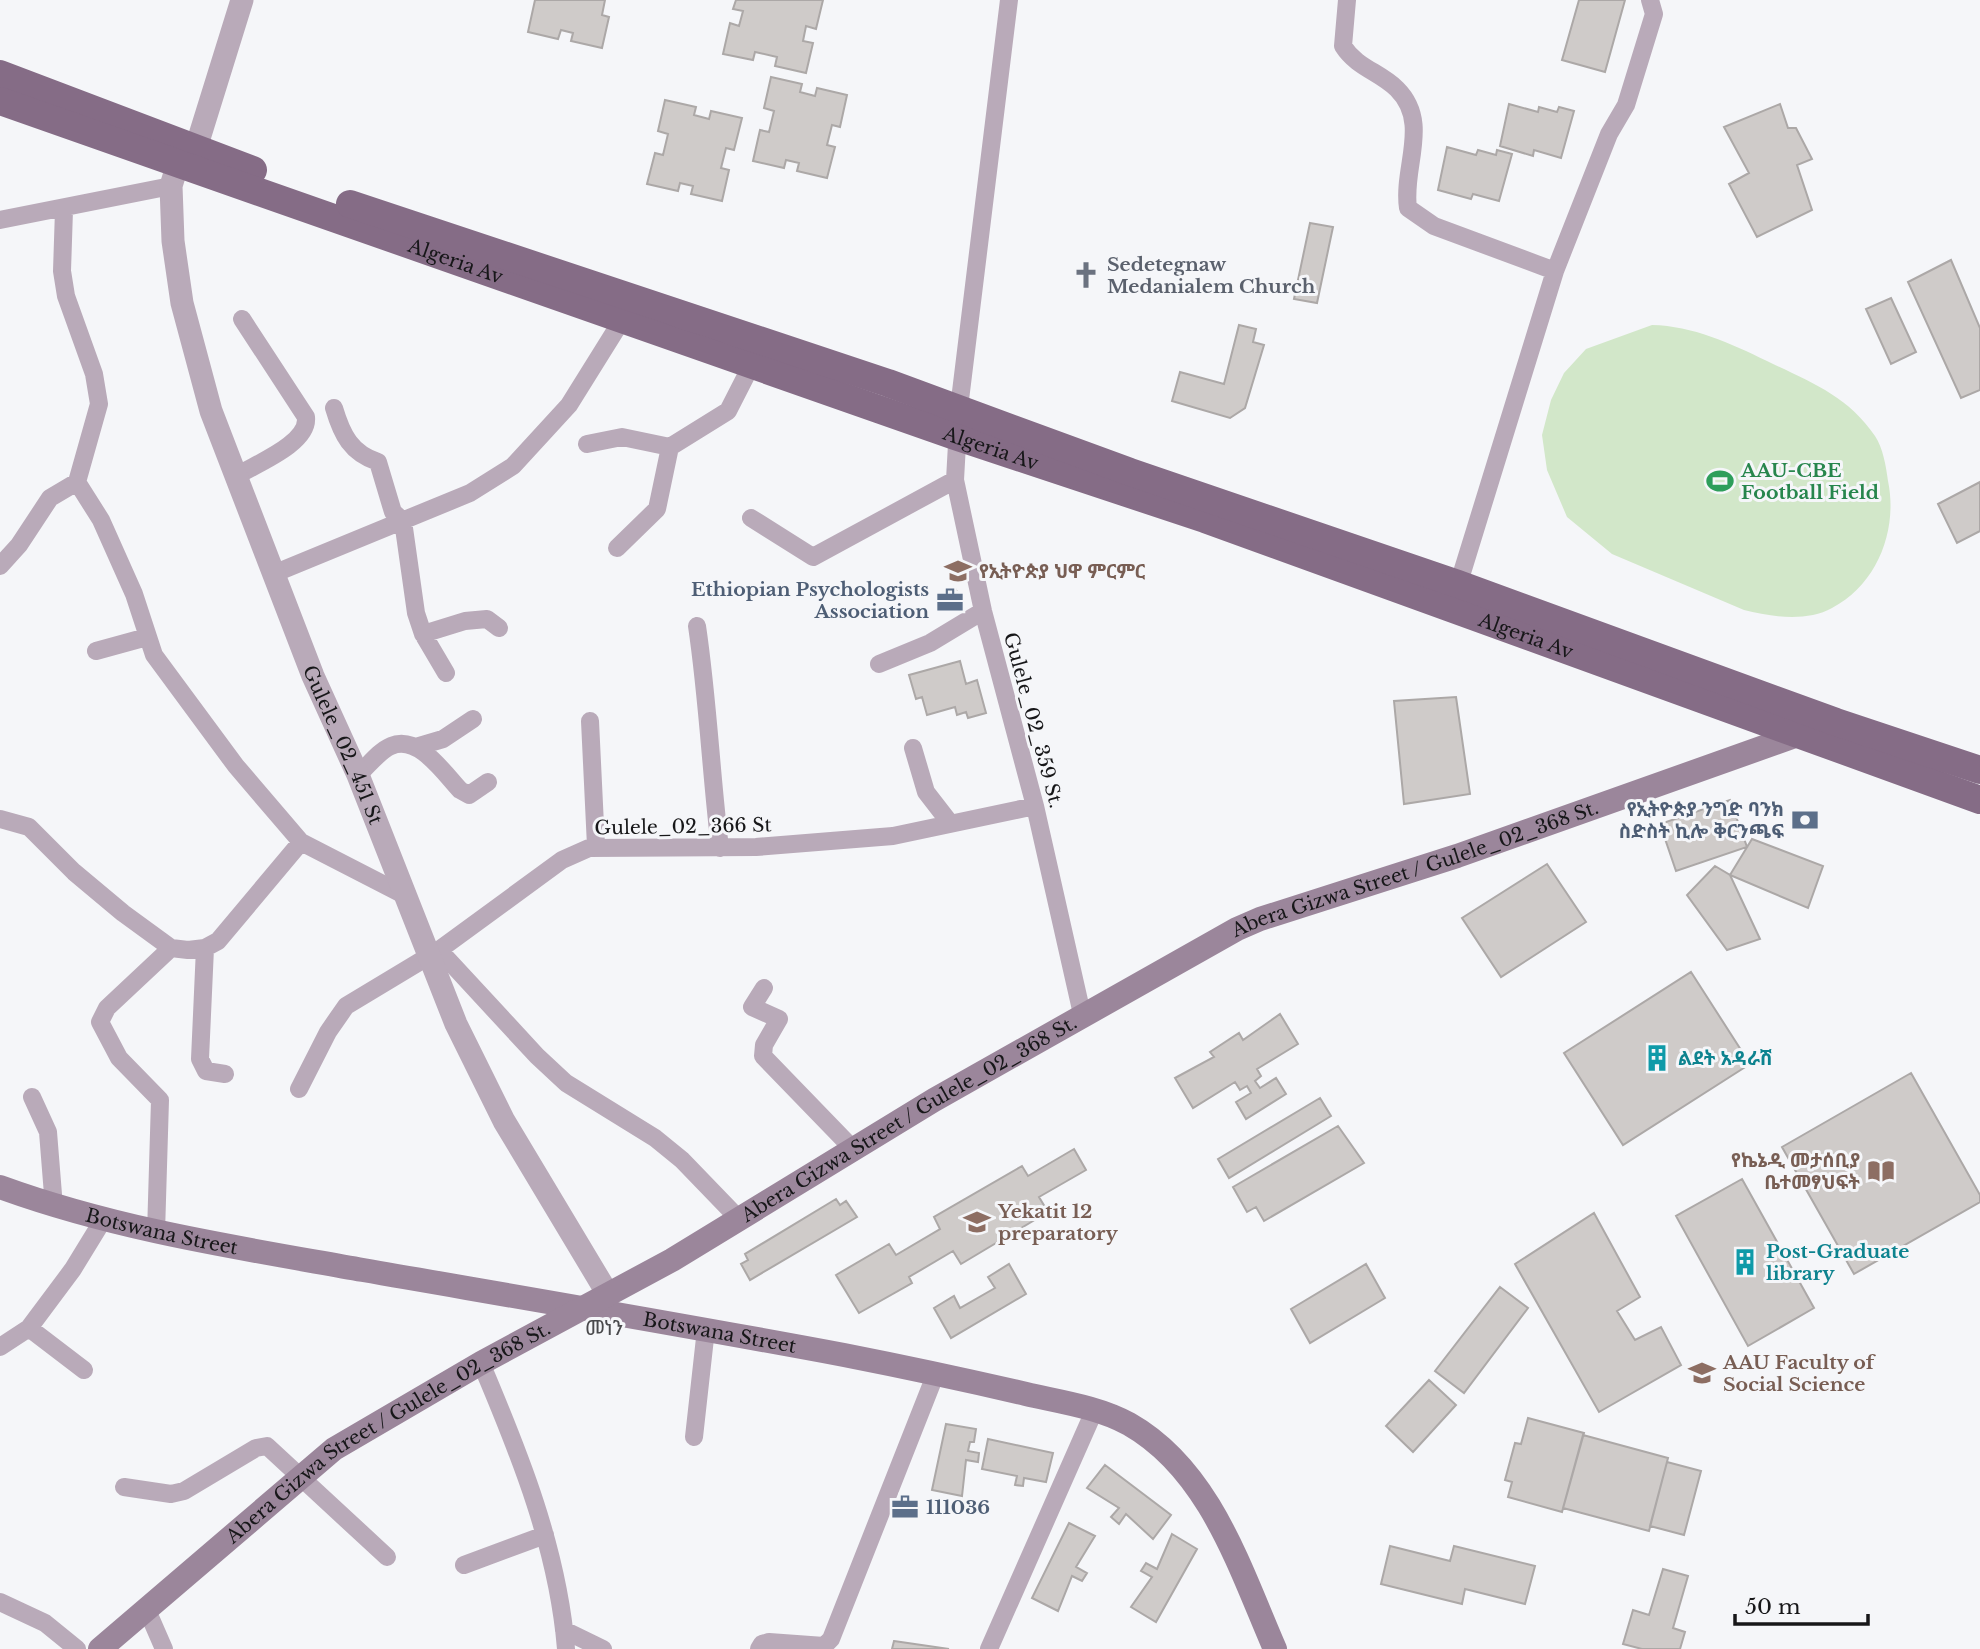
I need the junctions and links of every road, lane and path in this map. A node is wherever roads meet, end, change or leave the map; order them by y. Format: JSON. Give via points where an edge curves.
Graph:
{"nodes":[{"id":1,"x":242,"y":0,"type":"edge"},
{"id":2,"x":1009,"y":0,"type":"edge"},
{"id":3,"x":1347,"y":0,"type":"edge"},
{"id":4,"x":1650,"y":0,"type":"edge"},
{"id":5,"x":0,"y":74,"type":"edge"},
{"id":6,"x":0,"y":101,"type":"edge"},
{"id":7,"x":182,"y":166,"type":"junction"},
{"id":8,"x":64,"y":209,"type":"junction"},
{"id":9,"x":0,"y":220,"type":"edge"},
{"id":10,"x":1555,"y":271,"type":"junction"},
{"id":11,"x":242,"y":319,"type":"dead end"},
{"id":12,"x":622,"y":320,"type":"junction"},
{"id":13,"x":752,"y":364,"type":"junction"},
{"id":14,"x":334,"y":408,"type":"dead end"},
{"id":15,"x":959,"y":408,"type":"junction"},
{"id":16,"x":956,"y":436,"type":"junction"},
{"id":17,"x":587,"y":444,"type":"dead end"},
{"id":18,"x":670,"y":447,"type":"junction"},
{"id":19,"x":237,"y":475,"type":"junction"},
{"id":20,"x":955,"y":480,"type":"junction"},
{"id":21,"x":77,"y":482,"type":"junction"},
{"id":22,"x":751,"y":518,"type":"dead end"},
{"id":23,"x":403,"y":521,"type":"junction"},
{"id":24,"x":617,"y":548,"type":"dead end"},
{"id":25,"x":0,"y":566,"type":"edge"},
{"id":26,"x":274,"y":574,"type":"junction"},
{"id":27,"x":1455,"y":595,"type":"junction"},
{"id":28,"x":983,"y":611,"type":"junction"},
{"id":29,"x":697,"y":626,"type":"dead end"},
{"id":30,"x":499,"y":628,"type":"dead end"},
{"id":31,"x":423,"y":634,"type":"junction"},
{"id":32,"x":147,"y":637,"type":"junction"},
{"id":33,"x":96,"y":651,"type":"dead end"},
{"id":34,"x":879,"y":664,"type":"dead end"},
{"id":35,"x":446,"y":673,"type":"dead end"},
{"id":36,"x":472,"y":719,"type":"dead end"},
{"id":37,"x":590,"y":721,"type":"dead end"},
{"id":38,"x":1836,"y":722,"type":"junction"},
{"id":39,"x":1797,"y":736,"type":"junction"},
{"id":40,"x":416,"y":747,"type":"junction"},
{"id":41,"x":913,"y":748,"type":"dead end"},
{"id":42,"x":1980,"y":770,"type":"edge"},
{"id":43,"x":358,"y":775,"type":"junction"},
{"id":44,"x":488,"y":782,"type":"dead end"},
{"id":45,"x":1980,"y":800,"type":"edge"},
{"id":46,"x":1035,"y":806,"type":"junction"},
{"id":47,"x":0,"y":819,"type":"edge"},
{"id":48,"x":950,"y":824,"type":"junction"},
{"id":49,"x":301,"y":842,"type":"junction"},
{"id":50,"x":596,"y":846,"type":"junction"},
{"id":51,"x":720,"y":848,"type":"junction"},
{"id":52,"x":406,"y":896,"type":"junction"},
{"id":53,"x":171,"y":947,"type":"junction"},
{"id":54,"x":205,"y":948,"type":"junction"},
{"id":55,"x":435,"y":952,"type":"junction"},
{"id":56,"x":764,"y":988,"type":"dead end"},
{"id":57,"x":1082,"y":1014,"type":"junction"},
{"id":58,"x":225,"y":1074,"type":"dead end"},
{"id":59,"x":299,"y":1089,"type":"dead end"},
{"id":60,"x":32,"y":1097,"type":"dead end"},
{"id":61,"x":853,"y":1149,"type":"junction"},
{"id":62,"x":0,"y":1187,"type":"edge"},
{"id":63,"x":54,"y":1207,"type":"junction"},
{"id":64,"x":738,"y":1218,"type":"junction"},
{"id":65,"x":103,"y":1220,"type":"junction"},
{"id":66,"x":156,"y":1233,"type":"junction"},
{"id":67,"x":609,"y":1296,"type":"junction"},
{"id":68,"x":585,"y":1310,"type":"junction"},
{"id":69,"x":29,"y":1328,"type":"junction"},
{"id":70,"x":706,"y":1329,"type":"junction"},
{"id":71,"x":0,"y":1347,"type":"edge"},
{"id":72,"x":481,"y":1363,"type":"junction"},
{"id":73,"x":84,"y":1370,"type":"dead end"},
{"id":74,"x":936,"y":1373,"type":"junction"},
{"id":75,"x":1095,"y":1409,"type":"junction"},
{"id":76,"x":694,"y":1437,"type":"dead end"},
{"id":77,"x":300,"y":1476,"type":"junction"},
{"id":78,"x":124,"y":1487,"type":"dead end"},
{"id":79,"x":545,"y":1535,"type":"junction"},
{"id":80,"x":387,"y":1557,"type":"dead end"},
{"id":81,"x":464,"y":1565,"type":"dead end"},
{"id":82,"x":0,"y":1602,"type":"edge"},
{"id":83,"x":147,"y":1610,"type":"junction"},
{"id":84,"x":564,"y":1630,"type":"junction"},
{"id":85,"x":77,"y":1649,"type":"edge"},
{"id":86,"x":100,"y":1649,"type":"edge"},
{"id":87,"x":163,"y":1649,"type":"edge"},
{"id":88,"x":566,"y":1649,"type":"edge"},
{"id":89,"x":603,"y":1649,"type":"edge"},
{"id":90,"x":759,"y":1649,"type":"edge"},
{"id":91,"x":989,"y":1649,"type":"edge"},
{"id":92,"x":1275,"y":1649,"type":"edge"}],
"edges":[{"from":1,"to":7,"type":"street","name":"Gulele_02_451 St"},
{"from":2,"to":15,"type":"street","name":"Gulele_02_359 St."},
{"from":3,"to":10,"type":"street","via":[[1343,46],[1361,67],[1395,86],[1409,102],[1414,117],[1408,208],[1434,226]]},
{"from":4,"to":10,"type":"street","via":[[1654,14],[1626,105],[1609,134]]},
{"from":5,"to":7,"type":"main road","name":"Algeria Av"},
{"from":6,"to":7,"type":"main road","name":"Algeria Av"},
{"from":7,"to":8,"type":"street"},
{"from":7,"to":12,"type":"main road","name":"Algeria Av"},
{"from":7,"to":15,"type":"main road","name":"Algeria Av","via":[[377,214]]},
{"from":7,"to":19,"type":"street","name":"Gulele_02_451 St","via":[[173,241],[183,303],[211,411]]},
{"from":8,"to":9,"type":"street"},
{"from":8,"to":21,"type":"street","via":[[65,296],[94,374],[99,404]]},
{"from":10,"to":27,"type":"street"},
{"from":11,"to":19,"type":"street","via":[[307,424],[300,438]]},
{"from":12,"to":13,"type":"main road","name":"Algeria Av"},
{"from":12,"to":23,"type":"street","via":[[583,386],[526,455],[470,493]]},
{"from":13,"to":16,"type":"main road","name":"Algeria Av"},
{"from":13,"to":18,"type":"street","via":[[728,411]]},
{"from":14,"to":23,"type":"street","via":[[349,445],[378,462],[393,512]]},
{"from":15,"to":16,"type":"street","name":"Gulele_02_359 St."},
{"from":15,"to":27,"type":"main road","name":"Algeria Av"},
{"from":16,"to":20,"type":"street","name":"Gulele_02_359 St."},
{"from":16,"to":27,"type":"main road","name":"Algeria Av"},
{"from":17,"to":18,"type":"street","via":[[622,437]]},
{"from":18,"to":24,"type":"street","via":[[657,509]]},
{"from":19,"to":26,"type":"street","name":"Gulele_02_451 St"},
{"from":20,"to":22,"type":"street","via":[[813,557]]},
{"from":20,"to":28,"type":"street","name":"Gulele_02_359 St."},
{"from":21,"to":25,"type":"street","via":[[50,499]]},
{"from":21,"to":32,"type":"street","via":[[101,520],[134,594]]},
{"from":23,"to":26,"type":"street"},
{"from":23,"to":31,"type":"street"},
{"from":26,"to":43,"type":"street","name":"Gulele_02_451 St"},
{"from":27,"to":38,"type":"main road","name":"Algeria Av"},
{"from":27,"to":39,"type":"main road","name":"Algeria Av"},
{"from":28,"to":34,"type":"street","via":[[930,643]]},
{"from":28,"to":46,"type":"street","name":"Gulele_02_359 St."},
{"from":29,"to":51,"type":"street","via":[[708,697]]},
{"from":30,"to":31,"type":"street","via":[[487,619]]},
{"from":31,"to":35,"type":"street"},
{"from":32,"to":33,"type":"street"},
{"from":32,"to":49,"type":"street","via":[[154,655],[236,766]]},
{"from":36,"to":40,"type":"street","via":[[443,738]]},
{"from":37,"to":50,"type":"street"},
{"from":38,"to":39,"type":"main road","name":"Abera Gizwa Street / Gulele_02_368 St."},
{"from":38,"to":42,"type":"main road","name":"Algeria Av"},
{"from":39,"to":45,"type":"main road","name":"Algeria Av"},
{"from":39,"to":57,"type":"main road","name":"Abera Gizwa Street / Gulele_02_368 St.","via":[[1457,856],[1260,919]]},
{"from":40,"to":43,"type":"street","via":[[390,746]]},
{"from":40,"to":44,"type":"street","via":[[460,790],[469,794]]},
{"from":41,"to":48,"type":"street","via":[[926,792]]},
{"from":43,"to":52,"type":"street","name":"Gulele_02_451 St"},
{"from":46,"to":48,"type":"street","name":"Gulele_02_366 St"},
{"from":46,"to":57,"type":"street","name":"Gulele_02_359 St."},
{"from":47,"to":53,"type":"street","via":[[29,827],[123,914]]},
{"from":48,"to":51,"type":"street","name":"Gulele_02_366 St","via":[[892,836]]},
{"from":49,"to":52,"type":"street"},
{"from":49,"to":54,"type":"street","via":[[218,941]]},
{"from":50,"to":51,"type":"street","name":"Gulele_02_366 St"},
{"from":50,"to":55,"type":"street","name":"Gulele_02_366 St","via":[[562,860]]},
{"from":52,"to":55,"type":"street","name":"Gulele_02_451 St"},
{"from":53,"to":54,"type":"street"},
{"from":53,"to":66,"type":"street","via":[[107,1008],[100,1022],[119,1058],[160,1100]]},
{"from":54,"to":58,"type":"street","via":[[200,1059],[206,1071]]},
{"from":55,"to":59,"type":"street","name":"Gulele_02_366 St","via":[[346,1006]]},
{"from":55,"to":64,"type":"street","via":[[566,1083],[655,1138]]},
{"from":55,"to":67,"type":"street","name":"Gulele_02_451 St","via":[[456,1024],[504,1121]]},
{"from":56,"to":61,"type":"street","via":[[752,1007],[779,1019],[764,1045],[764,1056]]},
{"from":57,"to":61,"type":"main road","name":"Abera Gizwa Street / Gulele_02_368 St."},
{"from":60,"to":63,"type":"street","via":[[48,1132]]},
{"from":61,"to":64,"type":"main road","name":"Abera Gizwa Street / Gulele_02_368 St."},
{"from":62,"to":63,"type":"main road","name":"Botswana Street"},
{"from":63,"to":65,"type":"main road","name":"Botswana Street"},
{"from":64,"to":67,"type":"main road","name":"Abera Gizwa Street / Gulele_02_368 St."},
{"from":65,"to":66,"type":"main road","name":"Botswana Street"},
{"from":65,"to":69,"type":"street"},
{"from":66,"to":68,"type":"main road","name":"Botswana Street"},
{"from":67,"to":68,"type":"main road","name":"Abera Gizwa Street / Gulele_02_368 St."},
{"from":68,"to":70,"type":"main road","name":"Botswana Street"},
{"from":68,"to":72,"type":"main road","name":"Abera Gizwa Street / Gulele_02_368 St."},
{"from":69,"to":71,"type":"street"},
{"from":69,"to":73,"type":"street"},
{"from":70,"to":74,"type":"main road","name":"Botswana Street"},
{"from":70,"to":76,"type":"street"},
{"from":72,"to":77,"type":"main road","name":"Abera Gizwa Street / Gulele_02_368 St.","via":[[334,1449]]},
{"from":72,"to":79,"type":"street","via":[[522,1459]]},
{"from":74,"to":75,"type":"main road","name":"Botswana Street"},
{"from":74,"to":90,"type":"street","via":[[831,1639],[824,1646],[769,1642]]},
{"from":75,"to":91,"type":"street"},
{"from":75,"to":92,"type":"main road","name":"Botswana Street","via":[[1129,1424],[1191,1478],[1230,1545]]},
{"from":77,"to":78,"type":"street","via":[[267,1446],[184,1491],[171,1494]]},
{"from":77,"to":80,"type":"street"},
{"from":77,"to":83,"type":"main road","name":"Abera Gizwa Street / Gulele_02_368 St."},
{"from":79,"to":81,"type":"street"},
{"from":79,"to":84,"type":"street"},
{"from":82,"to":85,"type":"street","via":[[45,1623]]},
{"from":83,"to":86,"type":"main road","name":"Abera Gizwa Street / Gulele_02_368 St."},
{"from":83,"to":87,"type":"street"},
{"from":84,"to":88,"type":"street"},
{"from":84,"to":89,"type":"street"}]}
